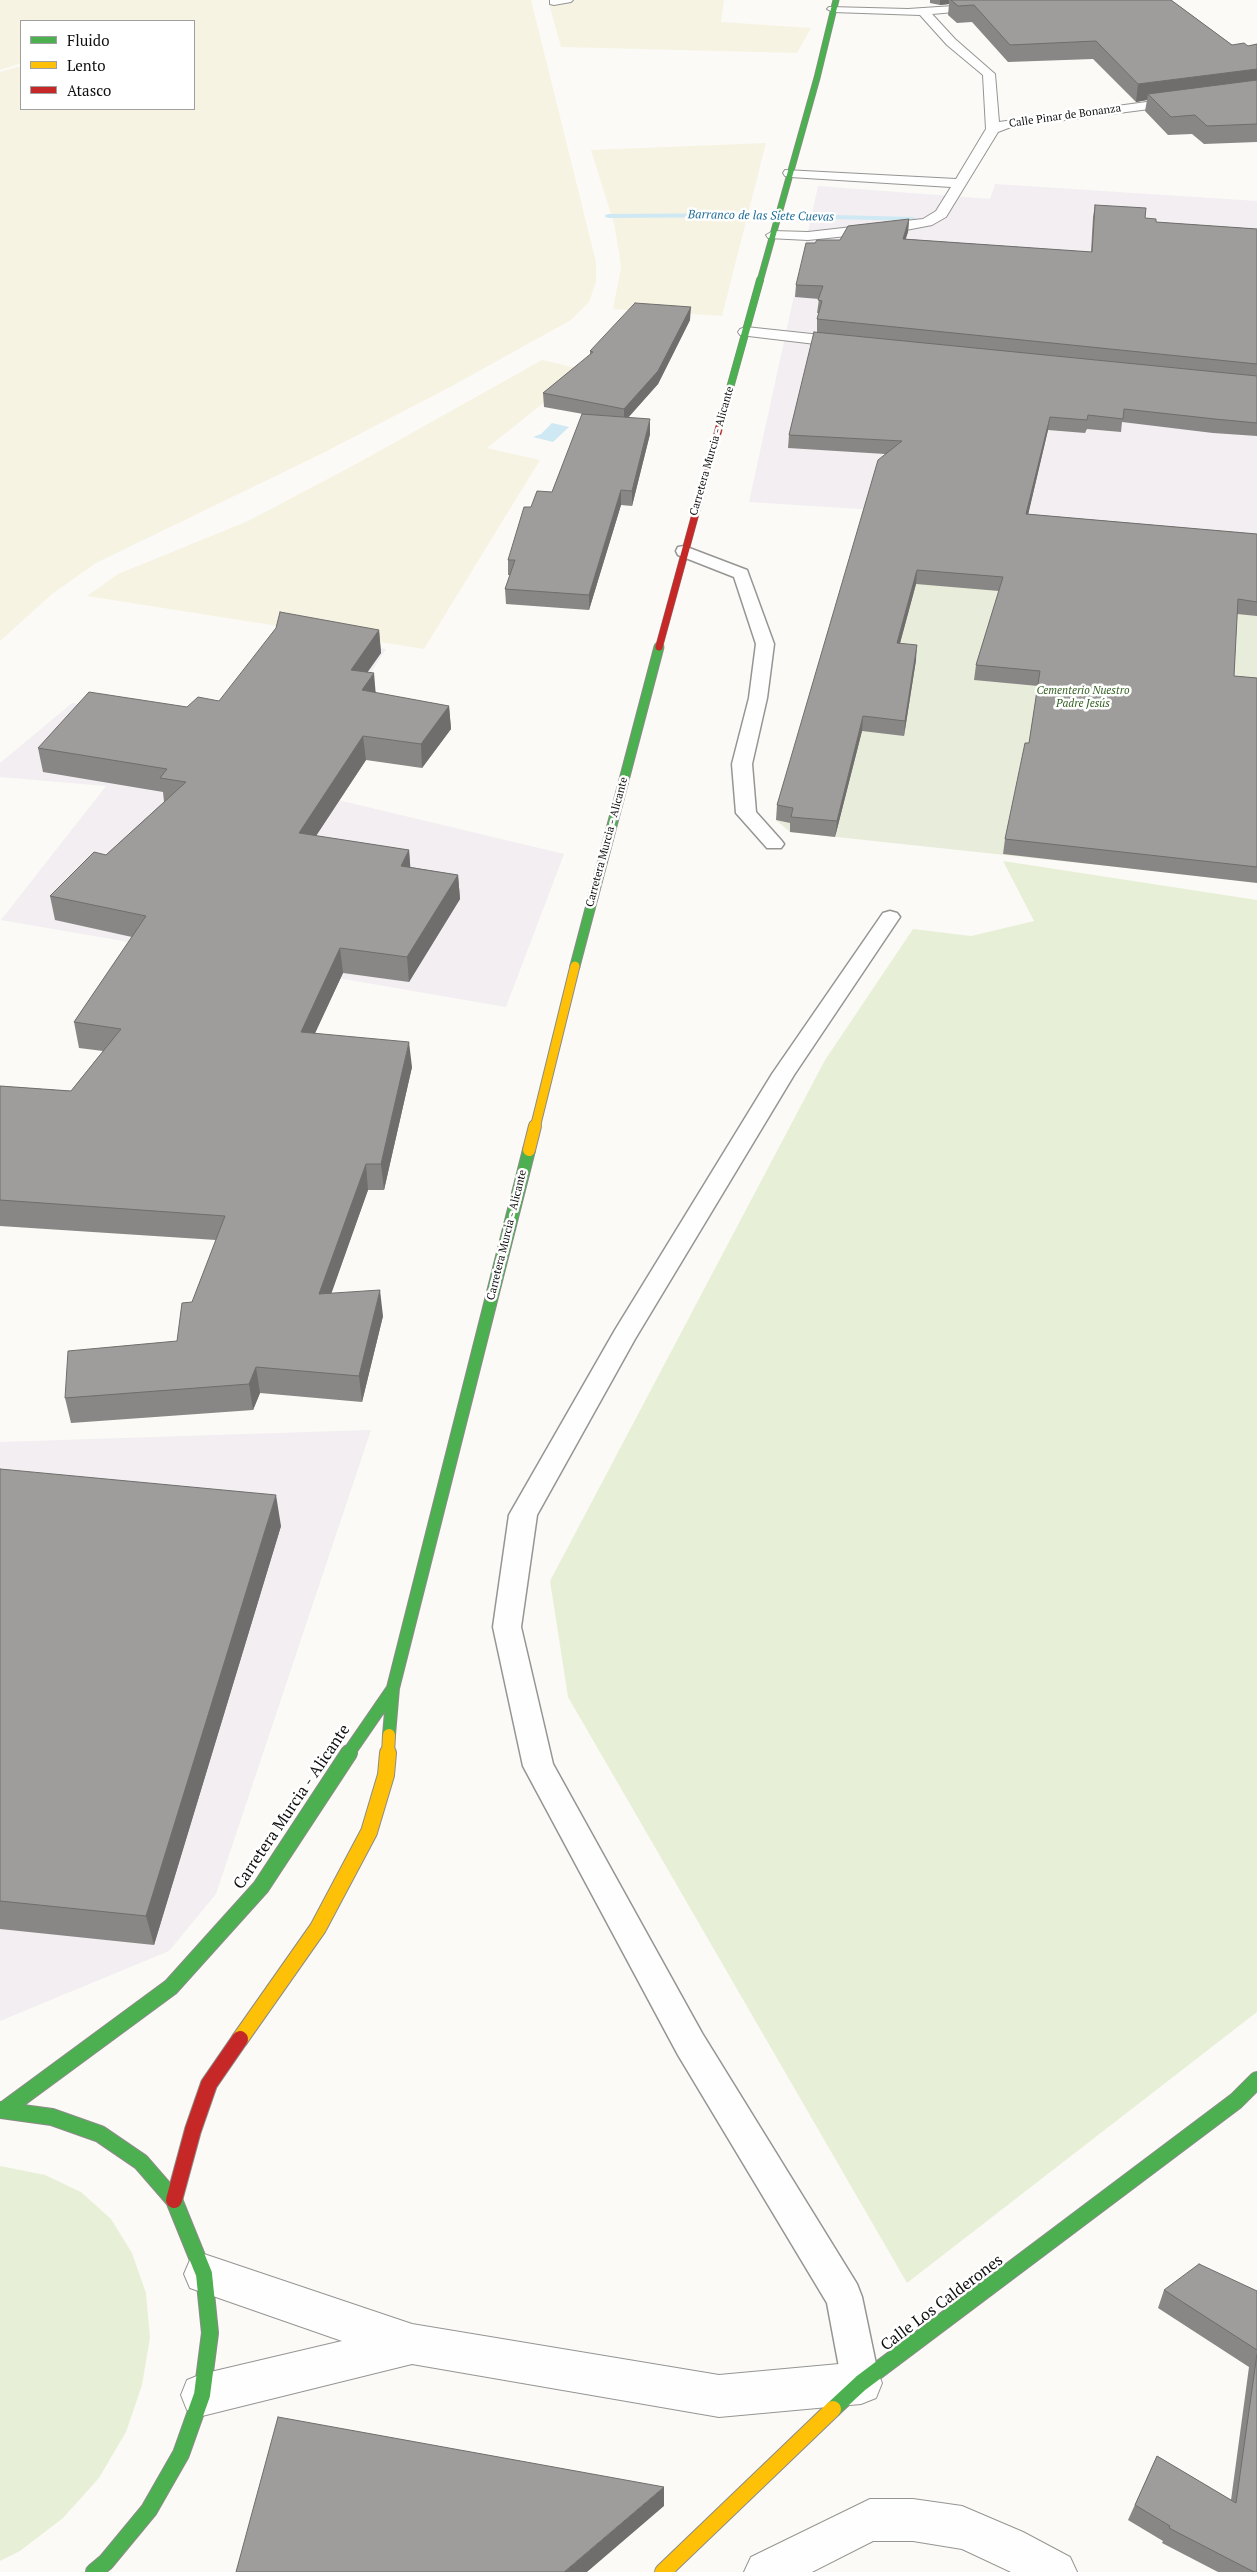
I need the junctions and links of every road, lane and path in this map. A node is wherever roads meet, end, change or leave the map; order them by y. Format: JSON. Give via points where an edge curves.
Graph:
{"nodes":[{"id":1,"x":567,"y":0,"type":"edge"},
{"id":2,"x":554,"y":2,"type":"dead end"},
{"id":3,"x":834,"y":5,"type":"edge"},
{"id":4,"x":992,"y":7,"type":"edge"},
{"id":5,"x":923,"y":12,"type":"junction"},
{"id":6,"x":1257,"y":90,"type":"edge"},
{"id":7,"x":993,"y":129,"type":"junction"},
{"id":8,"x":790,"y":173,"type":"junction"},
{"id":9,"x":958,"y":183,"type":"junction"},
{"id":10,"x":775,"y":230,"type":"junction"},
{"id":11,"x":746,"y":332,"type":"junction"},
{"id":12,"x":864,"y":344,"type":"edge"},
{"id":13,"x":684,"y":551,"type":"junction"},
{"id":14,"x":774,"y":844,"type":"dead end"},
{"id":15,"x":890,"y":917,"type":"dead end"},
{"id":16,"x":393,"y":1688,"type":"junction"},
{"id":17,"x":1257,"y":2080,"type":"edge"},
{"id":18,"x":2,"y":2110,"type":"edge"},
{"id":19,"x":174,"y":2200,"type":"junction"},
{"id":20,"x":204,"y":2274,"type":"junction"},
{"id":21,"x":412,"y":2344,"type":"junction"},
{"id":22,"x":861,"y":2383,"type":"junction"},
{"id":23,"x":202,"y":2395,"type":"junction"},
{"id":24,"x":94,"y":2572,"type":"edge"},
{"id":25,"x":663,"y":2572,"type":"edge"},
{"id":26,"x":766,"y":2572,"type":"edge"},
{"id":27,"x":1055,"y":2572,"type":"edge"}],
"edges":[{"from":1,"to":2,"type":"street"},
{"from":3,"to":5,"type":"street"},
{"from":3,"to":8,"type":"main road","name":"Carretera Murcia - Alicante"},
{"from":4,"to":5,"type":"street"},
{"from":5,"to":7,"type":"street","via":[[951,42],[989,74]]},
{"from":6,"to":7,"type":"street","name":"Calle Pinar de Bonanza","via":[[1030,119]]},
{"from":7,"to":9,"type":"street","name":"Calle Pinar de Bonanza"},
{"from":8,"to":9,"type":"street"},
{"from":8,"to":10,"type":"main road","name":"Carretera Murcia - Alicante"},
{"from":9,"to":10,"type":"street","name":"Calle Pinar de Bonanza","via":[[941,214],[927,222],[808,236]]},
{"from":10,"to":11,"type":"main road","name":"Carretera Murcia - Alicante"},
{"from":11,"to":12,"type":"street"},
{"from":11,"to":13,"type":"main road","name":"Carretera Murcia - Alicante"},
{"from":13,"to":14,"type":"lane","via":[[741,574],[766,644],[758,698],[742,764],[746,813]]},
{"from":13,"to":16,"type":"main road","name":"Carretera Murcia - Alicante","via":[[597,879]]},
{"from":15,"to":22,"type":"lane","via":[[773,1091],[624,1336],[523,1515],[507,1627],[538,1766],[690,2044],[844,2297]]},
{"from":16,"to":18,"type":"main road","name":"Carretera Murcia - Alicante","via":[[261,1887],[171,1987]]},
{"from":16,"to":19,"type":"main road","name":"Carretera Murcia - Alicante","via":[[386,1775],[369,1832],[318,1928],[209,2084]]},
{"from":17,"to":22,"type":"main road","name":"Calle Los Calderones","via":[[1236,2101]]},
{"from":18,"to":19,"type":"main road","via":[[52,2117],[100,2134],[141,2162]]},
{"from":19,"to":20,"type":"main road"},
{"from":20,"to":21,"type":"street"},
{"from":20,"to":23,"type":"main road","via":[[210,2333]]},
{"from":21,"to":22,"type":"street","via":[[719,2396]]},
{"from":21,"to":23,"type":"street"},
{"from":22,"to":25,"type":"main road","name":"Calle Los Calderones"},
{"from":23,"to":24,"type":"main road","via":[[181,2454],[149,2510]]},
{"from":26,"to":27,"type":"street","via":[[870,2520],[913,2520],[962,2528]]}]}
